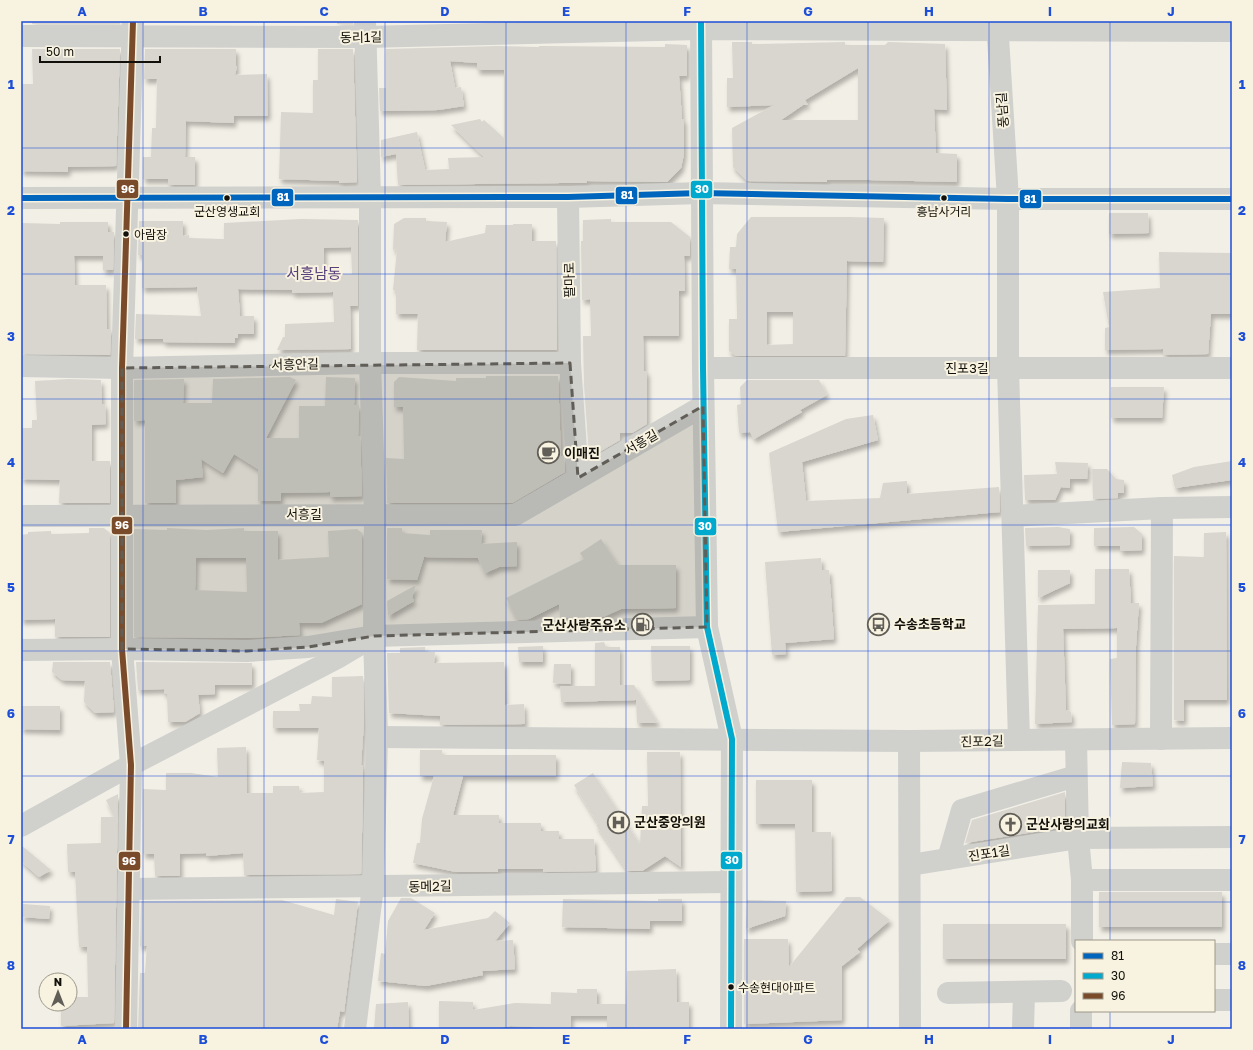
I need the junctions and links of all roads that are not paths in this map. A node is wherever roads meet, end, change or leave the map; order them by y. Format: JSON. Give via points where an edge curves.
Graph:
{"nodes":[{"id":1,"x":700,"y":25,"type":"edge"},
{"id":2,"x":997,"y":26,"type":"edge"},
{"id":3,"x":133,"y":29,"type":"edge"},
{"id":4,"x":365,"y":29,"type":"edge"},
{"id":5,"x":1232,"y":30,"type":"edge"},
{"id":6,"x":21,"y":36,"type":"edge"},
{"id":7,"x":701,"y":193,"type":"junction"},
{"id":8,"x":370,"y":197,"type":"junction"},
{"id":9,"x":568,"y":197,"type":"junction"},
{"id":10,"x":21,"y":198,"type":"edge"},
{"id":11,"x":126,"y":198,"type":"junction"},
{"id":12,"x":1008,"y":199,"type":"junction"},
{"id":13,"x":1232,"y":199,"type":"edge"},
{"id":14,"x":370,"y":362,"type":"junction"},
{"id":15,"x":570,"y":362,"type":"junction"},
{"id":16,"x":21,"y":366,"type":"edge"},
{"id":17,"x":122,"y":368,"type":"junction"},
{"id":18,"x":702,"y":368,"type":"junction"},
{"id":19,"x":1008,"y":368,"type":"junction"},
{"id":20,"x":1232,"y":368,"type":"edge"},
{"id":21,"x":703,"y":406,"type":"junction"},
{"id":22,"x":578,"y":478,"type":"junction"},
{"id":23,"x":1232,"y":507,"type":"edge"},
{"id":24,"x":1162,"y":508,"type":"junction"},
{"id":25,"x":375,"y":514,"type":"junction"},
{"id":26,"x":123,"y":515,"type":"junction"},
{"id":27,"x":21,"y":516,"type":"edge"},
{"id":28,"x":1013,"y":516,"type":"junction"},
{"id":29,"x":707,"y":627,"type":"junction"},
{"id":30,"x":374,"y":636,"type":"junction"},
{"id":31,"x":122,"y":649,"type":"junction"},
{"id":32,"x":21,"y":650,"type":"edge"},
{"id":33,"x":377,"y":737,"type":"junction"},
{"id":34,"x":1232,"y":738,"type":"edge"},
{"id":35,"x":732,"y":739,"type":"junction"},
{"id":36,"x":1161,"y":739,"type":"junction"},
{"id":37,"x":1019,"y":740,"type":"junction"},
{"id":38,"x":1076,"y":740,"type":"junction"},
{"id":39,"x":909,"y":741,"type":"junction"},
{"id":40,"x":131,"y":765,"type":"junction"},
{"id":41,"x":1076,"y":776,"type":"junction"},
{"id":42,"x":21,"y":826,"type":"edge"},
{"id":43,"x":1232,"y":837,"type":"edge"},
{"id":44,"x":1078,"y":838,"type":"junction"},
{"id":45,"x":948,"y":859,"type":"junction"},
{"id":46,"x":910,"y":865,"type":"junction"},
{"id":47,"x":1082,"y":880,"type":"junction"},
{"id":48,"x":1232,"y":880,"type":"edge"},
{"id":49,"x":730,"y":882,"type":"junction"},
{"id":50,"x":373,"y":887,"type":"junction"},
{"id":51,"x":130,"y":889,"type":"junction"},
{"id":52,"x":1082,"y":940,"type":"edge"},
{"id":53,"x":1215,"y":954,"type":"edge"},
{"id":54,"x":1232,"y":954,"type":"edge"},
{"id":55,"x":1061,"y":991,"type":"dead end"},
{"id":56,"x":1024,"y":992,"type":"junction"},
{"id":57,"x":948,"y":993,"type":"dead end"},
{"id":58,"x":1215,"y":1000,"type":"edge"},
{"id":59,"x":1232,"y":1000,"type":"edge"},
{"id":60,"x":1081,"y":1012,"type":"edge"},
{"id":61,"x":126,"y":1029,"type":"edge"},
{"id":62,"x":355,"y":1029,"type":"edge"},
{"id":63,"x":731,"y":1029,"type":"edge"},
{"id":64,"x":910,"y":1029,"type":"edge"},
{"id":65,"x":1023,"y":1029,"type":"edge"},
{"id":66,"x":1081,"y":1029,"type":"edge"}],
"edges":[{"from":1,"to":2,"type":"street","name":"동리1길"},
{"from":1,"to":4,"type":"street","name":"동리1길"},
{"from":1,"to":7,"type":"street"},
{"from":2,"to":5,"type":"street","name":"동리1길"},
{"from":2,"to":12,"type":"street","name":"풍남길"},
{"from":3,"to":4,"type":"street","name":"동리1길"},
{"from":3,"to":6,"type":"street","name":"동리1길"},
{"from":3,"to":11,"type":"street"},
{"from":4,"to":8,"type":"street"},
{"from":7,"to":9,"type":"street"},
{"from":7,"to":12,"type":"street"},
{"from":7,"to":18,"type":"street"},
{"from":8,"to":9,"type":"street"},
{"from":8,"to":11,"type":"street"},
{"from":8,"to":14,"type":"street"},
{"from":9,"to":15,"type":"street","name":"팔마로"},
{"from":10,"to":11,"type":"street"},
{"from":11,"to":17,"type":"street"},
{"from":12,"to":13,"type":"street"},
{"from":12,"to":19,"type":"street","name":"풍남길"},
{"from":14,"to":15,"type":"street","name":"서흥안길"},
{"from":14,"to":17,"type":"street","name":"서흥안길"},
{"from":14,"to":25,"type":"street"},
{"from":15,"to":22,"type":"street"},
{"from":16,"to":17,"type":"street","name":"서흥안길"},
{"from":17,"to":26,"type":"street"},
{"from":18,"to":19,"type":"street","name":"진포3길"},
{"from":18,"to":21,"type":"street"},
{"from":19,"to":20,"type":"street","name":"진포3길"},
{"from":19,"to":28,"type":"street","name":"풍남길"},
{"from":21,"to":22,"type":"street","name":"서흥길"},
{"from":21,"to":29,"type":"street"},
{"from":22,"to":25,"type":"street","name":"서흥길","via":[[515,514]]},
{"from":23,"to":24,"type":"street"},
{"from":24,"to":28,"type":"street"},
{"from":24,"to":36,"type":"street"},
{"from":25,"to":26,"type":"street","name":"서흥길"},
{"from":25,"to":30,"type":"street"},
{"from":26,"to":27,"type":"street","name":"서흥길"},
{"from":26,"to":31,"type":"street"},
{"from":28,"to":37,"type":"street","name":"풍남길"},
{"from":29,"to":30,"type":"street"},
{"from":29,"to":35,"type":"street"},
{"from":30,"to":31,"type":"street","via":[[308,647],[247,651]]},
{"from":30,"to":33,"type":"street"},
{"from":30,"to":40,"type":"street","via":[[337,658]]},
{"from":31,"to":32,"type":"street"},
{"from":31,"to":40,"type":"street"},
{"from":33,"to":35,"type":"street","name":"진포2길"},
{"from":33,"to":50,"type":"street"},
{"from":34,"to":36,"type":"street","name":"진포2길"},
{"from":35,"to":39,"type":"street","name":"진포2길"},
{"from":35,"to":49,"type":"street"},
{"from":36,"to":38,"type":"street","name":"진포2길"},
{"from":37,"to":38,"type":"street","name":"진포2길"},
{"from":37,"to":39,"type":"street","name":"진포2길"},
{"from":38,"to":41,"type":"street"},
{"from":39,"to":46,"type":"street"},
{"from":40,"to":42,"type":"street"},
{"from":40,"to":51,"type":"street"},
{"from":41,"to":44,"type":"street"},
{"from":41,"to":45,"type":"street","via":[[962,810]]},
{"from":43,"to":44,"type":"street","name":"진포1길"},
{"from":44,"to":45,"type":"street","name":"진포1길"},
{"from":44,"to":47,"type":"street"},
{"from":45,"to":46,"type":"street","name":"진포1길"},
{"from":46,"to":64,"type":"street"},
{"from":47,"to":48,"type":"street"},
{"from":47,"to":52,"type":"street"},
{"from":49,"to":50,"type":"street","name":"동메2길"},
{"from":49,"to":63,"type":"street"},
{"from":50,"to":51,"type":"street","name":"동메2길"},
{"from":50,"to":62,"type":"street"},
{"from":51,"to":61,"type":"street"},
{"from":53,"to":54,"type":"street"},
{"from":55,"to":56,"type":"street"},
{"from":56,"to":57,"type":"street"},
{"from":56,"to":65,"type":"street"},
{"from":58,"to":59,"type":"street"},
{"from":60,"to":66,"type":"street"}]}
